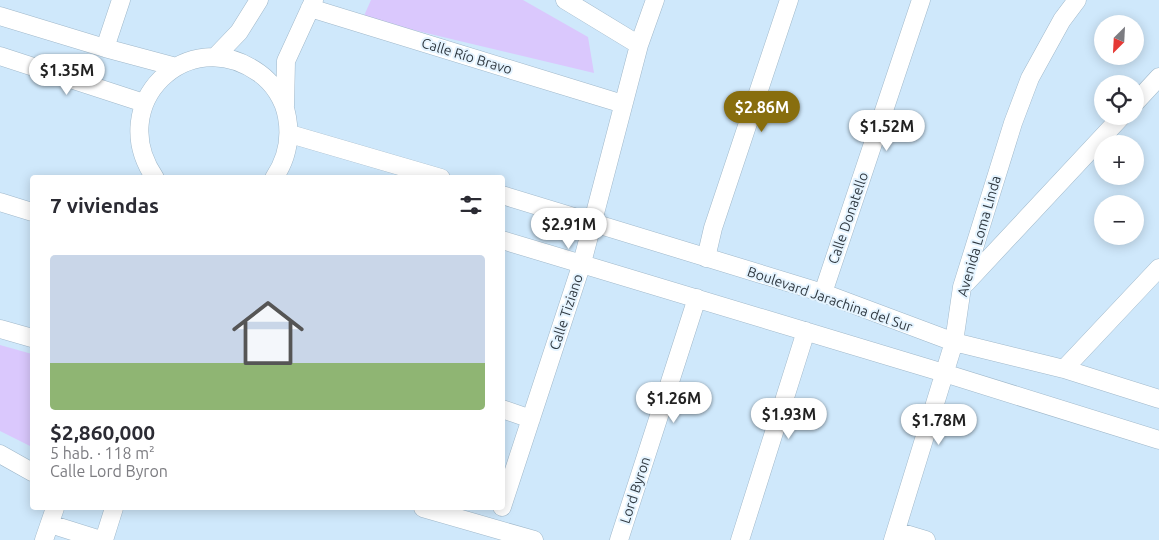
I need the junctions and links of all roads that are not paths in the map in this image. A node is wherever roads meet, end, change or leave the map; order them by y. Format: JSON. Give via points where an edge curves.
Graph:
{"nodes":[{"id":1,"x":121,"y":0,"type":"edge"},
{"id":2,"x":259,"y":0,"type":"edge"},
{"id":3,"x":565,"y":0,"type":"edge"},
{"id":4,"x":654,"y":0,"type":"edge"},
{"id":5,"x":789,"y":0,"type":"edge"},
{"id":6,"x":921,"y":0,"type":"edge"},
{"id":7,"x":1077,"y":0,"type":"edge"},
{"id":8,"x":312,"y":4,"type":"edge"},
{"id":9,"x":0,"y":16,"type":"edge"},
{"id":10,"x":639,"y":45,"type":"junction"},
{"id":11,"x":105,"y":48,"type":"junction"},
{"id":12,"x":0,"y":56,"type":"edge"},
{"id":13,"x":216,"y":56,"type":"junction"},
{"id":14,"x":176,"y":67,"type":"junction"},
{"id":15,"x":1159,"y":77,"type":"edge"},
{"id":16,"x":1144,"y":93,"type":"edge"},
{"id":17,"x":144,"y":103,"type":"junction"},
{"id":18,"x":623,"y":104,"type":"junction"},
{"id":19,"x":285,"y":106,"type":"junction"},
{"id":20,"x":1114,"y":125,"type":"edge"},
{"id":21,"x":290,"y":134,"type":"junction"},
{"id":22,"x":149,"y":173,"type":"edge"},
{"id":23,"x":279,"y":175,"type":"edge"},
{"id":24,"x":431,"y":175,"type":"edge"},
{"id":25,"x":505,"y":196,"type":"edge"},
{"id":26,"x":0,"y":202,"type":"edge"},
{"id":27,"x":30,"y":211,"type":"edge"},
{"id":28,"x":593,"y":222,"type":"junction"},
{"id":29,"x":505,"y":241,"type":"edge"},
{"id":30,"x":706,"y":258,"type":"junction"},
{"id":31,"x":582,"y":263,"type":"junction"},
{"id":32,"x":1159,"y":268,"type":"edge"},
{"id":33,"x":962,"y":287,"type":"junction"},
{"id":34,"x":823,"y":294,"type":"junction"},
{"id":35,"x":697,"y":298,"type":"junction"},
{"id":36,"x":0,"y":329,"type":"edge"},
{"id":37,"x":806,"y":331,"type":"junction"},
{"id":38,"x":30,"y":337,"type":"edge"},
{"id":39,"x":954,"y":342,"type":"junction"},
{"id":40,"x":1064,"y":369,"type":"junction"},
{"id":41,"x":944,"y":373,"type":"junction"},
{"id":42,"x":1159,"y":399,"type":"edge"},
{"id":43,"x":505,"y":410,"type":"edge"},
{"id":44,"x":531,"y":419,"type":"junction"},
{"id":45,"x":1159,"y":440,"type":"edge"},
{"id":46,"x":0,"y":454,"type":"edge"},
{"id":47,"x":30,"y":471,"type":"edge"},
{"id":48,"x":505,"y":498,"type":"edge"},
{"id":49,"x":113,"y":510,"type":"edge"},
{"id":50,"x":428,"y":510,"type":"edge"},
{"id":51,"x":501,"y":510,"type":"edge"},
{"id":52,"x":50,"y":524,"type":"edge"},
{"id":53,"x":494,"y":534,"type":"edge"},
{"id":54,"x":895,"y":535,"type":"edge"},
{"id":55,"x":103,"y":540,"type":"edge"},
{"id":56,"x":534,"y":540,"type":"edge"},
{"id":57,"x":619,"y":540,"type":"edge"},
{"id":58,"x":740,"y":540,"type":"edge"},
{"id":59,"x":926,"y":540,"type":"edge"}],
"edges":[{"from":1,"to":11,"type":"street"},
{"from":2,"to":13,"type":"street","via":[[238,32]]},
{"from":3,"to":10,"type":"street"},
{"from":4,"to":10,"type":"street","name":"Calle Tiziano"},
{"from":5,"to":30,"type":"street","via":[[713,228]]},
{"from":6,"to":34,"type":"street","name":"Calle Donatello"},
{"from":7,"to":33,"type":"street","name":"Avenida Loma Linda","via":[[1062,20],[1030,78]]},
{"from":8,"to":18,"type":"street","name":"Calle Río Bravo"},
{"from":8,"to":19,"type":"street","via":[[286,61]]},
{"from":9,"to":11,"type":"street"},
{"from":10,"to":18,"type":"street","name":"Calle Tiziano"},
{"from":11,"to":14,"type":"street"},
{"from":12,"to":17,"type":"street"},
{"from":13,"to":14,"type":"street"},
{"from":13,"to":19,"type":"street","via":[[245,63],[270,81]]},
{"from":14,"to":17,"type":"street","via":[[157,82]]},
{"from":15,"to":16,"type":"street"},
{"from":17,"to":22,"type":"street","via":[[139,123],[139,144]]},
{"from":18,"to":28,"type":"street","name":"Calle Tiziano"},
{"from":19,"to":21,"type":"street"},
{"from":20,"to":33,"type":"street"},
{"from":21,"to":23,"type":"street"},
{"from":21,"to":24,"type":"street"},
{"from":25,"to":28,"type":"street","name":"Boulevard Jarachina del Sur"},
{"from":26,"to":27,"type":"street"},
{"from":28,"to":30,"type":"street","name":"Boulevard Jarachina del Sur"},
{"from":28,"to":31,"type":"street","name":"Calle Tiziano"},
{"from":29,"to":31,"type":"street"},
{"from":30,"to":34,"type":"street","name":"Boulevard Jarachina del Sur"},
{"from":31,"to":35,"type":"street"},
{"from":31,"to":44,"type":"street","name":"Calle Tiziano"},
{"from":32,"to":40,"type":"street"},
{"from":33,"to":39,"type":"street","name":"Avenida Loma Linda"},
{"from":34,"to":39,"type":"street","name":"Boulevard Jarachina del Sur"},
{"from":35,"to":37,"type":"street"},
{"from":35,"to":57,"type":"street","name":"Lord Byron"},
{"from":36,"to":38,"type":"street"},
{"from":37,"to":41,"type":"street"},
{"from":37,"to":58,"type":"street"},
{"from":39,"to":40,"type":"street","name":"Boulevard Jarachina del Sur"},
{"from":39,"to":41,"type":"street","name":"Avenida Loma Linda"},
{"from":40,"to":42,"type":"street","name":"Boulevard Jarachina del Sur"},
{"from":41,"to":45,"type":"street"},
{"from":41,"to":54,"type":"street","name":"Avenida Loma Linda"},
{"from":43,"to":44,"type":"street"},
{"from":44,"to":48,"type":"street","name":"Calle Tiziano"},
{"from":46,"to":47,"type":"street"},
{"from":49,"to":55,"type":"street"},
{"from":50,"to":53,"type":"street"},
{"from":51,"to":53,"type":"street","name":"Calle Tiziano"},
{"from":52,"to":55,"type":"street"},
{"from":53,"to":56,"type":"street"},
{"from":54,"to":59,"type":"street"}]}
